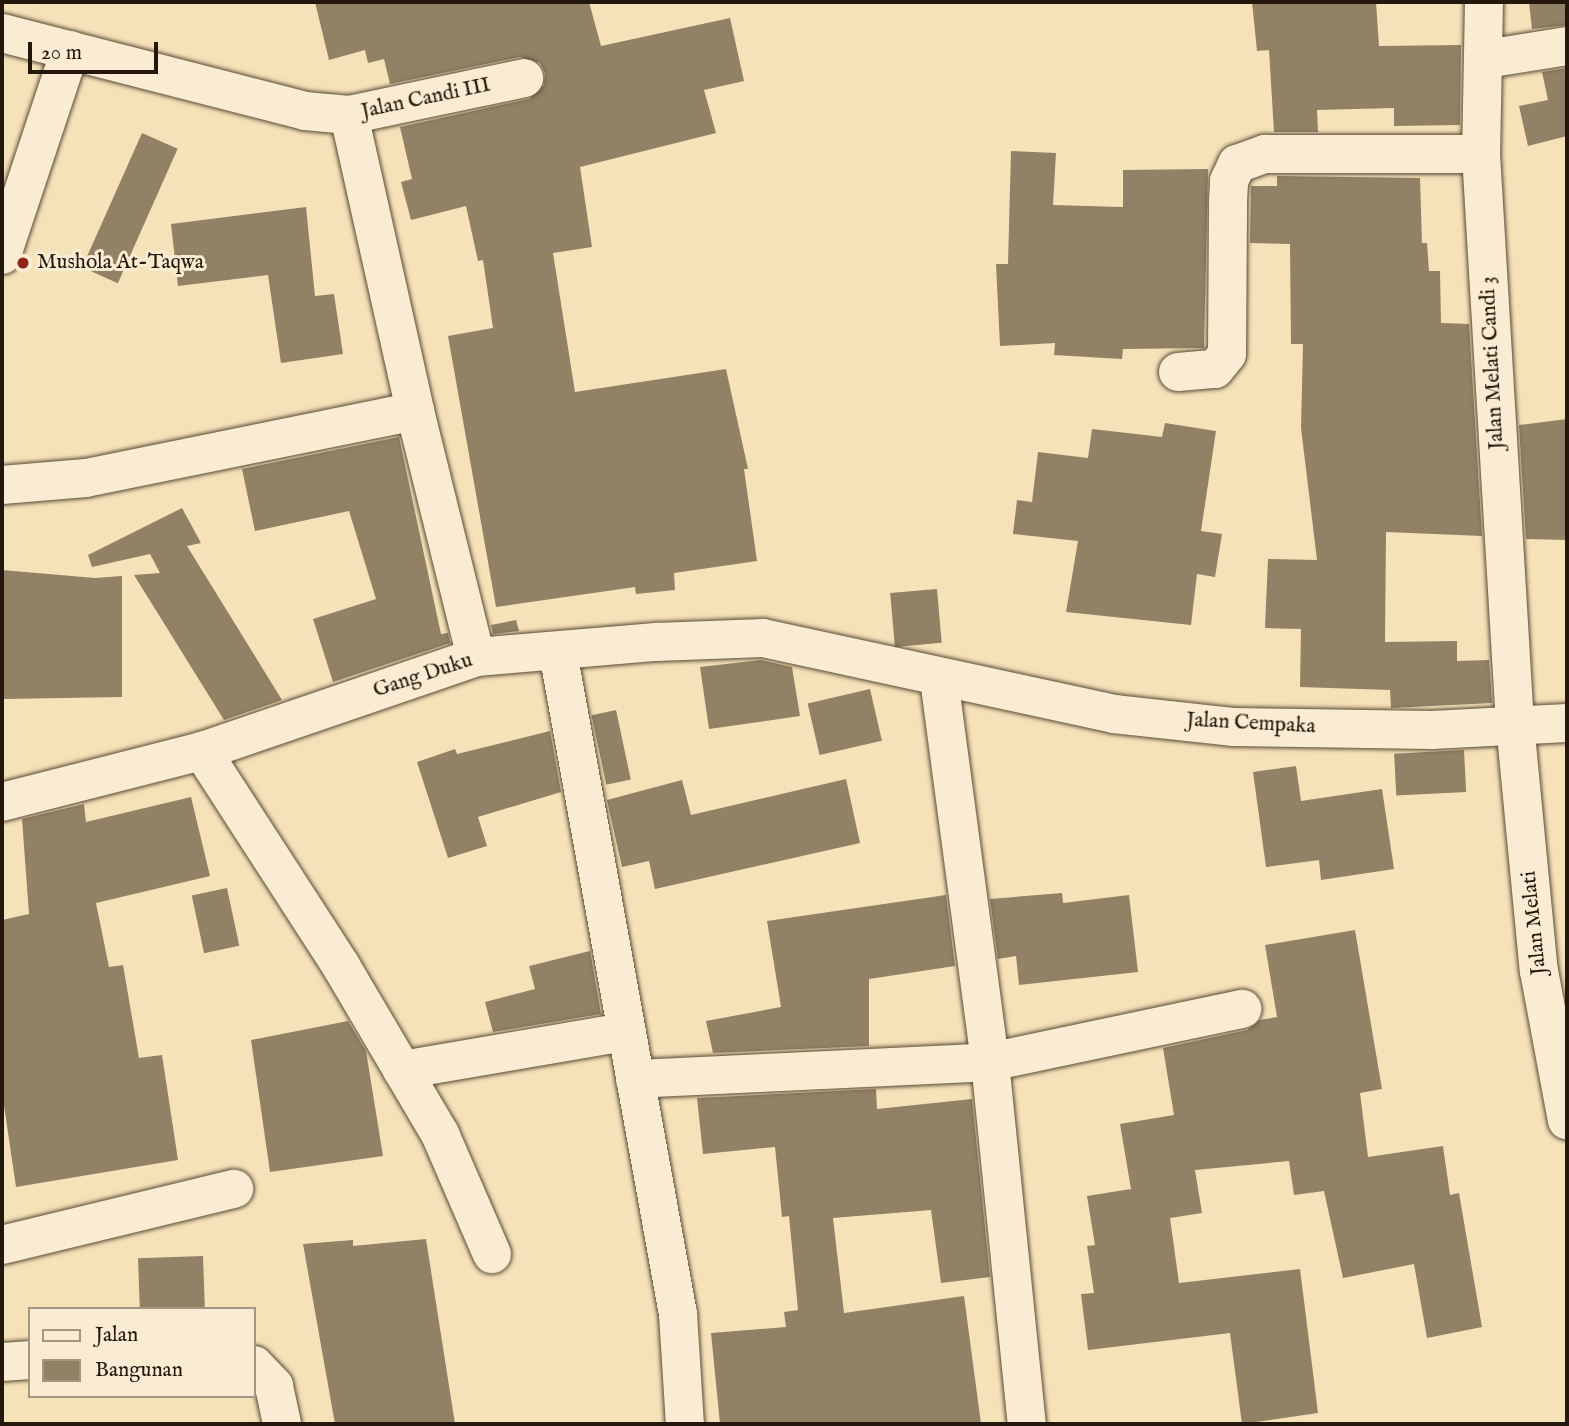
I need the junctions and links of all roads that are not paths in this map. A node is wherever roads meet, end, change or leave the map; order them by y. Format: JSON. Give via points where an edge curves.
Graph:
{"nodes":[{"id":1,"x":1484,"y":2,"type":"edge"},
{"id":2,"x":2,"y":33,"type":"edge"},
{"id":3,"x":1567,"y":46,"type":"edge"},
{"id":4,"x":70,"y":50,"type":"junction"},
{"id":5,"x":1486,"y":59,"type":"junction"},
{"id":6,"x":524,"y":78,"type":"dead end"},
{"id":7,"x":349,"y":115,"type":"junction"},
{"id":8,"x":1480,"y":154,"type":"junction"},
{"id":9,"x":2,"y":255,"type":"edge"},
{"id":10,"x":1178,"y":372,"type":"dead end"},
{"id":11,"x":415,"y":411,"type":"junction"},
{"id":12,"x":2,"y":485,"type":"edge"},
{"id":13,"x":558,"y":652,"type":"junction"},
{"id":14,"x":476,"y":657,"type":"junction"},
{"id":15,"x":939,"y":679,"type":"junction"},
{"id":16,"x":1567,"y":723,"type":"edge"},
{"id":17,"x":1515,"y":724,"type":"junction"},
{"id":18,"x":202,"y":751,"type":"junction"},
{"id":19,"x":2,"y":802,"type":"edge"},
{"id":20,"x":1242,"y":1009,"type":"dead end"},
{"id":21,"x":625,"y":1032,"type":"junction"},
{"id":22,"x":990,"y":1062,"type":"junction"},
{"id":23,"x":402,"y":1070,"type":"junction"},
{"id":24,"x":635,"y":1079,"type":"junction"},
{"id":25,"x":1567,"y":1118,"type":"edge"},
{"id":26,"x":234,"y":1189,"type":"dead end"},
{"id":27,"x":2,"y":1246,"type":"edge"},
{"id":28,"x":492,"y":1254,"type":"dead end"},
{"id":29,"x":28,"y":1360,"type":"edge"},
{"id":30,"x":2,"y":1362,"type":"edge"},
{"id":31,"x":256,"y":1367,"type":"edge"},
{"id":32,"x":282,"y":1424,"type":"edge"},
{"id":33,"x":685,"y":1424,"type":"edge"},
{"id":34,"x":1027,"y":1424,"type":"edge"}],
"edges":[{"from":1,"to":5,"type":"street","name":"Jalan Melati Candi 3"},
{"from":2,"to":4,"type":"street","name":"Jalan Candi III"},
{"from":3,"to":5,"type":"street"},
{"from":4,"to":7,"type":"street","name":"Jalan Candi III","via":[[305,111]]},
{"from":4,"to":9,"type":"street"},
{"from":5,"to":8,"type":"street","name":"Jalan Melati Candi 3"},
{"from":6,"to":7,"type":"street","name":"Jalan Candi III"},
{"from":7,"to":11,"type":"street"},
{"from":8,"to":10,"type":"street","via":[[1265,154],[1237,163],[1229,191],[1227,354],[1215,369]]},
{"from":8,"to":17,"type":"street","name":"Jalan Melati Candi 3"},
{"from":11,"to":12,"type":"street","via":[[86,478]]},
{"from":11,"to":14,"type":"street"},
{"from":13,"to":14,"type":"street","name":"Gang Duku"},
{"from":13,"to":15,"type":"street","name":"Gang Duku","via":[[763,638]]},
{"from":13,"to":21,"type":"street"},
{"from":14,"to":18,"type":"street","name":"Gang Duku"},
{"from":15,"to":17,"type":"street","name":"Jalan Cempaka","via":[[1114,714],[1234,727],[1432,730]]},
{"from":15,"to":22,"type":"street"},
{"from":16,"to":17,"type":"street","name":"Jalan Cempaka"},
{"from":17,"to":25,"type":"street","name":"Jalan Melati","via":[[1539,971]]},
{"from":18,"to":19,"type":"street","name":"Gang Duku"},
{"from":18,"to":23,"type":"street"},
{"from":20,"to":22,"type":"street"},
{"from":21,"to":23,"type":"street"},
{"from":21,"to":24,"type":"street"},
{"from":22,"to":24,"type":"street"},
{"from":22,"to":34,"type":"street"},
{"from":23,"to":28,"type":"street","via":[[440,1134]]},
{"from":24,"to":33,"type":"street","via":[[678,1314]]},
{"from":26,"to":27,"type":"street"},
{"from":29,"to":30,"type":"street"},
{"from":31,"to":32,"type":"street","via":[[274,1386]]}]}
